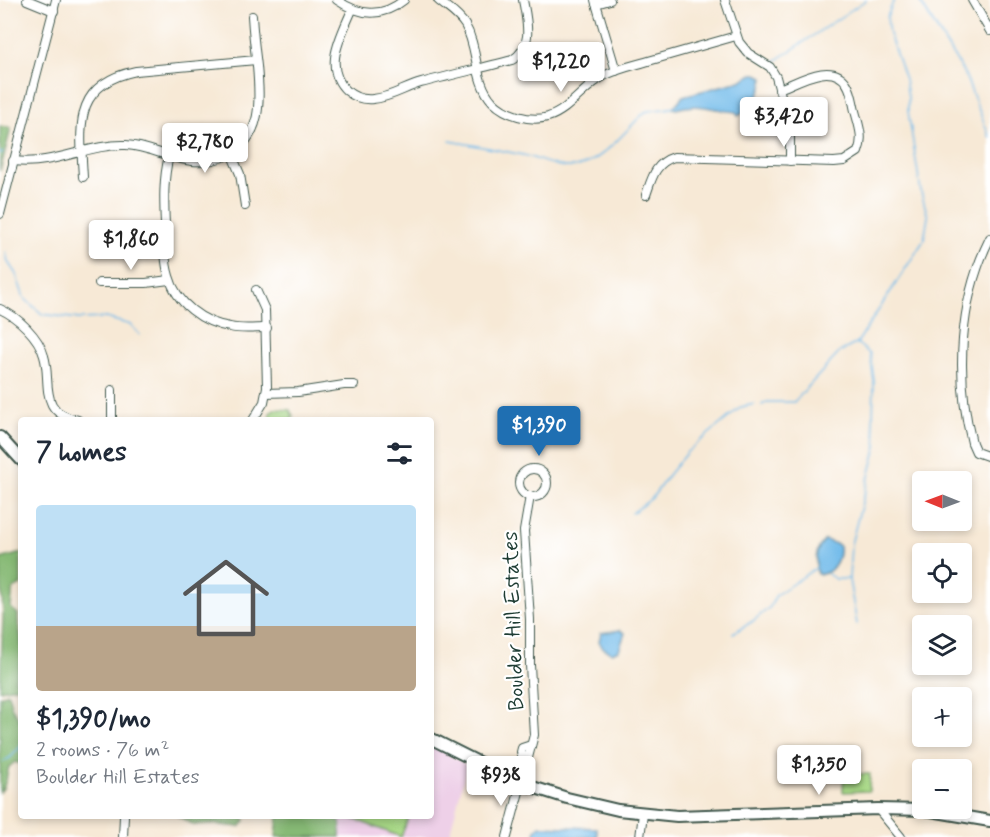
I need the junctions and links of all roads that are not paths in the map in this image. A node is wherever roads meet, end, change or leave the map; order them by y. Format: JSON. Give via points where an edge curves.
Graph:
{"nodes":[{"id":1,"x":27,"y":0,"type":"edge"},
{"id":2,"x":56,"y":0,"type":"edge"},
{"id":3,"x":337,"y":0,"type":"edge"},
{"id":4,"x":404,"y":0,"type":"edge"},
{"id":5,"x":438,"y":0,"type":"edge"},
{"id":6,"x":523,"y":0,"type":"edge"},
{"id":7,"x":610,"y":0,"type":"edge"},
{"id":8,"x":725,"y":0,"type":"edge"},
{"id":9,"x":972,"y":0,"type":"edge"},
{"id":10,"x":595,"y":2,"type":"edge"},
{"id":11,"x":352,"y":10,"type":"junction"},
{"id":12,"x":54,"y":11,"type":"junction"},
{"id":13,"x":252,"y":16,"type":"dead end"},
{"id":14,"x":990,"y":31,"type":"edge"},
{"id":15,"x":736,"y":36,"type":"junction"},
{"id":16,"x":256,"y":60,"type":"junction"},
{"id":17,"x":478,"y":69,"type":"junction"},
{"id":18,"x":616,"y":71,"type":"junction"},
{"id":19,"x":779,"y":89,"type":"junction"},
{"id":20,"x":82,"y":151,"type":"junction"},
{"id":21,"x":231,"y":153,"type":"junction"},
{"id":22,"x":169,"y":156,"type":"junction"},
{"id":23,"x":13,"y":161,"type":"junction"},
{"id":24,"x":790,"y":161,"type":"junction"},
{"id":25,"x":83,"y":177,"type":"dead end"},
{"id":26,"x":646,"y":195,"type":"dead end"},
{"id":27,"x":245,"y":206,"type":"dead end"},
{"id":28,"x":0,"y":214,"type":"edge"},
{"id":29,"x":990,"y":238,"type":"edge"},
{"id":30,"x":169,"y":280,"type":"junction"},
{"id":31,"x":99,"y":283,"type":"dead end"},
{"id":32,"x":256,"y":290,"type":"dead end"},
{"id":33,"x":0,"y":309,"type":"edge"},
{"id":34,"x":267,"y":328,"type":"junction"},
{"id":35,"x":354,"y":385,"type":"dead end"},
{"id":36,"x":112,"y":390,"type":"dead end"},
{"id":37,"x":266,"y":393,"type":"junction"},
{"id":38,"x":70,"y":417,"type":"edge"},
{"id":39,"x":112,"y":417,"type":"edge"},
{"id":40,"x":256,"y":417,"type":"edge"},
{"id":41,"x":0,"y":437,"type":"edge"},
{"id":42,"x":18,"y":457,"type":"edge"},
{"id":43,"x":990,"y":457,"type":"edge"},
{"id":44,"x":530,"y":496,"type":"dead end"},
{"id":45,"x":434,"y":740,"type":"edge"},
{"id":46,"x":520,"y":783,"type":"junction"},
{"id":47,"x":878,"y":809,"type":"junction"},
{"id":48,"x":643,"y":814,"type":"junction"},
{"id":49,"x":124,"y":819,"type":"edge"},
{"id":50,"x":990,"y":821,"type":"edge"},
{"id":51,"x":123,"y":837,"type":"edge"},
{"id":52,"x":507,"y":837,"type":"edge"},
{"id":53,"x":640,"y":837,"type":"edge"},
{"id":54,"x":901,"y":837,"type":"edge"}],
"edges":[{"from":1,"to":12,"type":"street"},
{"from":2,"to":12,"type":"street"},
{"from":3,"to":11,"type":"street"},
{"from":4,"to":11,"type":"street","via":[[380,12]]},
{"from":5,"to":17,"type":"street","via":[[465,25]]},
{"from":6,"to":17,"type":"street","via":[[527,38],[520,56]]},
{"from":7,"to":10,"type":"street"},
{"from":8,"to":15,"type":"street"},
{"from":9,"to":14,"type":"street"},
{"from":10,"to":18,"type":"street"},
{"from":11,"to":17,"type":"street","via":[[336,47],[334,64],[339,82],[350,93],[372,99]]},
{"from":12,"to":23,"type":"street"},
{"from":13,"to":16,"type":"street"},
{"from":15,"to":18,"type":"street"},
{"from":15,"to":19,"type":"street","via":[[748,53],[770,67]]},
{"from":16,"to":20,"type":"street","via":[[136,71],[114,77],[97,89],[86,104],[81,120]]},
{"from":16,"to":21,"type":"street","via":[[260,98],[257,118],[248,138]]},
{"from":17,"to":18,"type":"street","via":[[492,101],[515,116],[538,118],[560,111],[592,83]]},
{"from":19,"to":24,"type":"street","via":[[790,129]]},
{"from":19,"to":24,"type":"street","via":[[822,73],[834,74],[847,84],[862,136],[858,152],[844,161]]},
{"from":20,"to":22,"type":"street","via":[[127,145]]},
{"from":20,"to":23,"type":"street","via":[[45,160]]},
{"from":20,"to":25,"type":"street"},
{"from":21,"to":22,"type":"street","via":[[202,161]]},
{"from":21,"to":27,"type":"street","via":[[240,174]]},
{"from":22,"to":30,"type":"street","via":[[164,196]]},
{"from":23,"to":28,"type":"street"},
{"from":24,"to":26,"type":"street","via":[[674,157],[664,160],[654,171]]},
{"from":29,"to":43,"type":"street","via":[[971,289],[962,365],[972,443],[976,452]]},
{"from":30,"to":31,"type":"street"},
{"from":30,"to":34,"type":"street","via":[[187,306],[205,319],[232,328]]},
{"from":32,"to":34,"type":"street","via":[[264,303]]},
{"from":33,"to":38,"type":"street","via":[[14,317],[37,341],[47,366],[46,392]]},
{"from":34,"to":37,"type":"street"},
{"from":35,"to":37,"type":"street"},
{"from":36,"to":39,"type":"street"},
{"from":37,"to":40,"type":"street"},
{"from":41,"to":42,"type":"main road"},
{"from":44,"to":46,"type":"street","name":"Boulder Hill Estates","via":[[524,531],[534,735]]},
{"from":45,"to":46,"type":"main road"},
{"from":46,"to":48,"type":"main road","via":[[567,798]]},
{"from":46,"to":52,"type":"street","name":"Boulder Hill Estates"},
{"from":47,"to":48,"type":"main road"},
{"from":47,"to":50,"type":"main road","via":[[925,810]]},
{"from":47,"to":54,"type":"street"},
{"from":48,"to":53,"type":"street"},
{"from":49,"to":51,"type":"street"}]}
